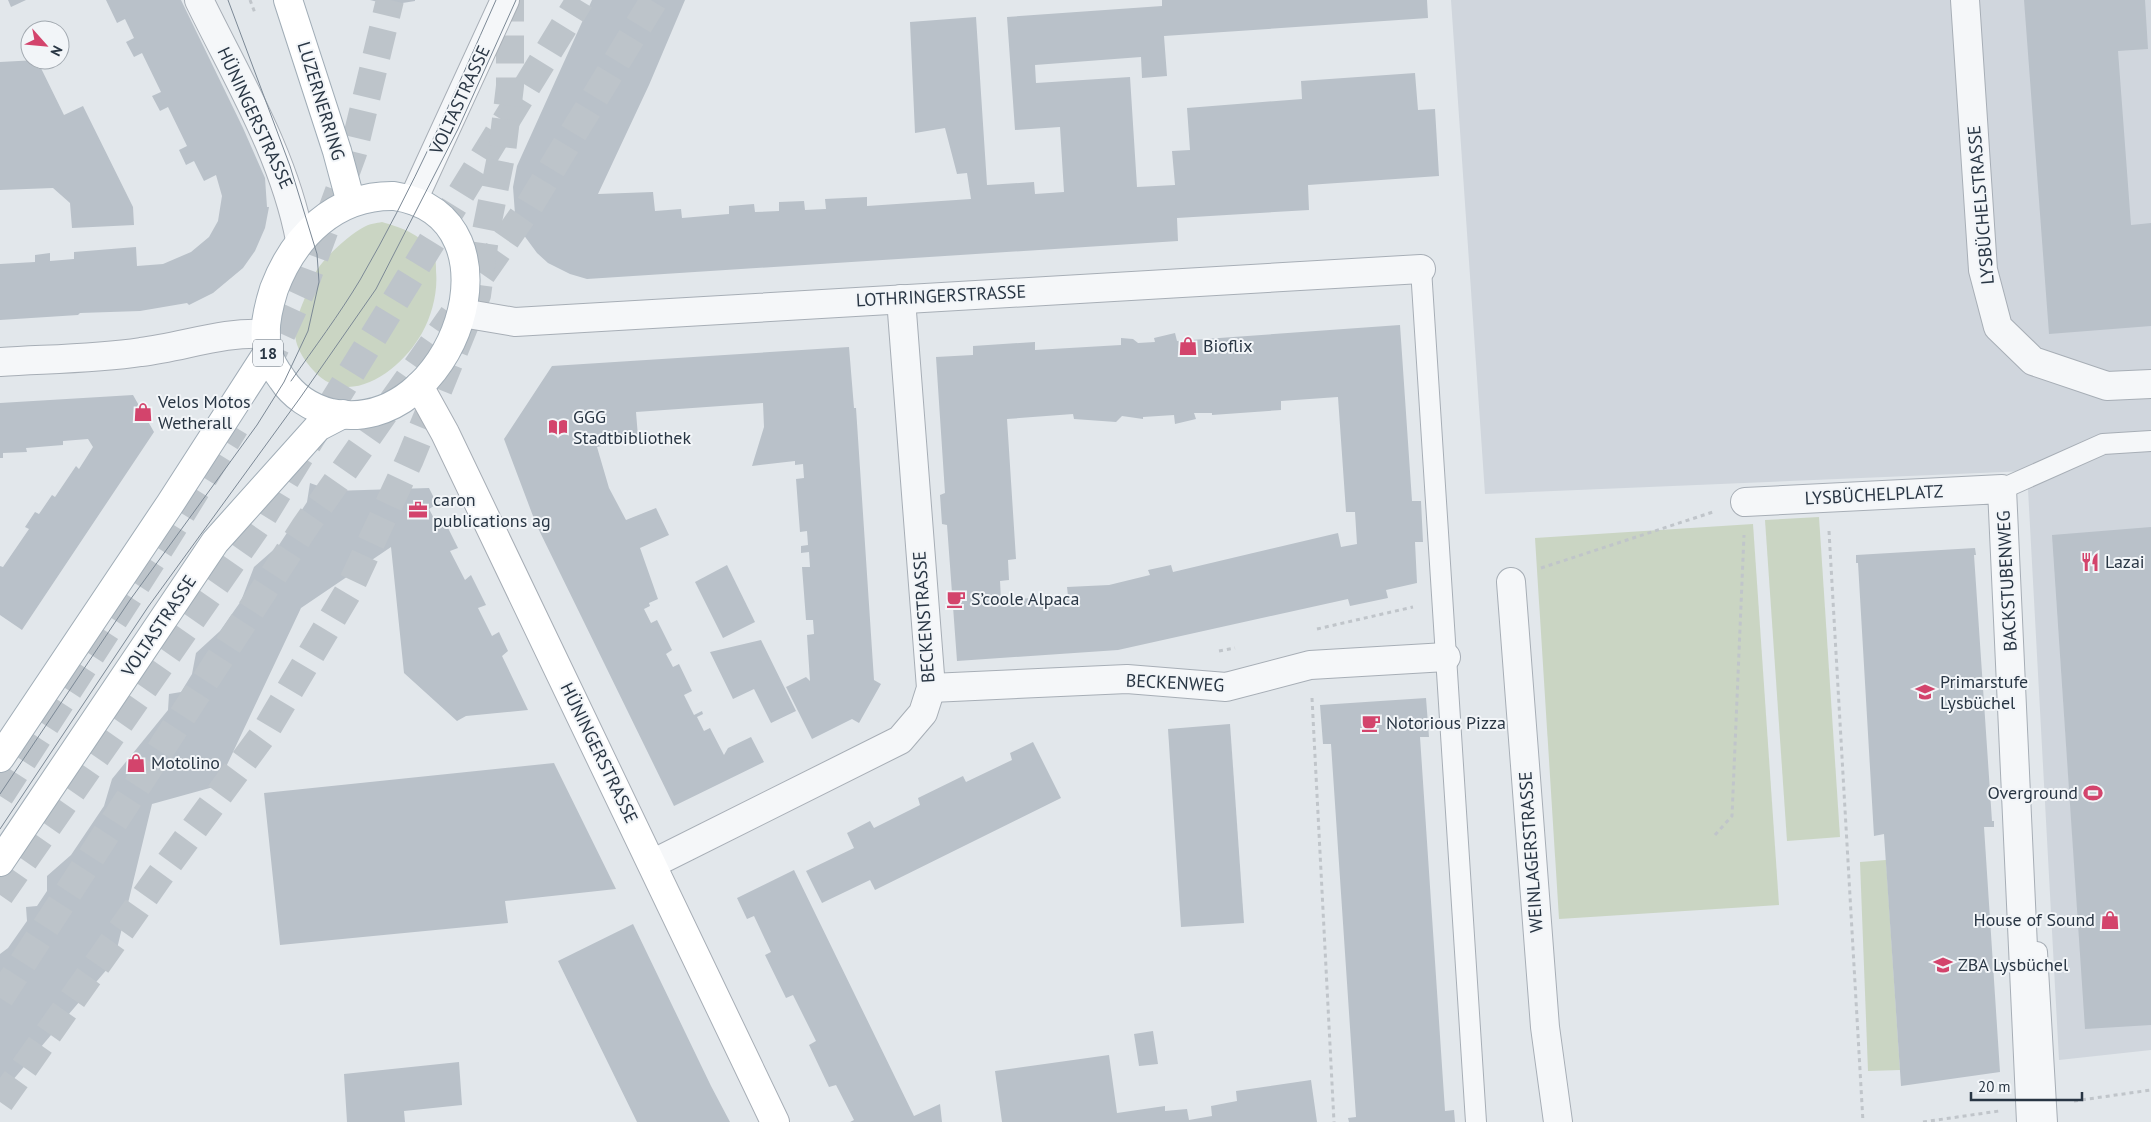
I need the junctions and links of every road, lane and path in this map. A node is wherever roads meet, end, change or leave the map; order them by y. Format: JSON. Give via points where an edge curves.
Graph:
{"nodes":[{"id":1,"x":199,"y":0,"type":"edge"},
{"id":2,"x":288,"y":0,"type":"edge"},
{"id":3,"x":505,"y":0,"type":"edge"},
{"id":4,"x":1965,"y":0,"type":"edge"},
{"id":5,"x":413,"y":200,"type":"junction"},
{"id":6,"x":351,"y":203,"type":"junction"},
{"id":7,"x":300,"y":240,"type":"junction"},
{"id":8,"x":1421,"y":268,"type":"joint"},
{"id":9,"x":901,"y":299,"type":"junction"},
{"id":10,"x":462,"y":313,"type":"junction"},
{"id":11,"x":267,"y":343,"type":"junction"},
{"id":12,"x":0,"y":362,"type":"edge"},
{"id":13,"x":2151,"y":384,"type":"edge"},
{"id":14,"x":419,"y":386,"type":"junction"},
{"id":15,"x":343,"y":414,"type":"junction"},
{"id":16,"x":2151,"y":440,"type":"edge"},
{"id":17,"x":2002,"y":489,"type":"junction"},
{"id":18,"x":1827,"y":498,"type":"junction"},
{"id":19,"x":1745,"y":502,"type":"junction"},
{"id":20,"x":1537,"y":570,"type":"dead end"},
{"id":21,"x":1511,"y":582,"type":"dead end"},
{"id":22,"x":1446,"y":657,"type":"junction"},
{"id":23,"x":1310,"y":665,"type":"junction"},
{"id":24,"x":931,"y":688,"type":"junction"},
{"id":25,"x":0,"y":758,"type":"edge"},
{"id":26,"x":1715,"y":835,"type":"dead end"},
{"id":27,"x":0,"y":862,"type":"edge"},
{"id":28,"x":652,"y":864,"type":"junction"},
{"id":29,"x":2036,"y":940,"type":"dead end"},
{"id":30,"x":774,"y":1122,"type":"edge"},
{"id":31,"x":1334,"y":1122,"type":"edge"},
{"id":32,"x":1476,"y":1122,"type":"edge"},
{"id":33,"x":1558,"y":1122,"type":"edge"},
{"id":34,"x":1863,"y":1122,"type":"edge"},
{"id":35,"x":2031,"y":1122,"type":"edge"},
{"id":36,"x":2047,"y":1122,"type":"edge"}],
"edges":[{"from":1,"to":7,"type":"street","name":"HÜNINGERSTRASSE","via":[[282,169]]},
{"from":2,"to":6,"type":"main road","name":"LUZERNERRING"},
{"from":3,"to":5,"type":"street","name":"VOLTASTRASSE"},
{"from":4,"to":13,"type":"street","name":"LYSBÜCHELSTRASSE","via":[[1983,270],[1998,327],[2033,361],[2106,386]]},
{"from":5,"to":6,"type":"main road","number":"18","via":[[382,196]]},
{"from":5,"to":10,"type":"main road","number":"18","via":[[439,216],[460,246],[466,276]]},
{"from":6,"to":7,"type":"main road","number":"18","via":[[321,220]]},
{"from":7,"to":11,"type":"main road","number":"18","via":[[278,278],[267,315]]},
{"from":8,"to":9,"type":"street","name":"LOTHRINGERSTRASSE"},
{"from":8,"to":22,"type":"lane"},
{"from":9,"to":10,"type":"street","name":"LOTHRINGERSTRASSE","via":[[515,322]]},
{"from":9,"to":24,"type":"street","name":"BECKENSTRASSE"},
{"from":10,"to":14,"type":"main road","number":"18","via":[[447,352]]},
{"from":11,"to":12,"type":"street","via":[[246,333],[140,352]]},
{"from":11,"to":15,"type":"main road","number":"18","via":[[284,382],[300,398],[320,409]]},
{"from":11,"to":25,"type":"main road","number":"18","via":[[170,504]]},
{"from":14,"to":15,"type":"main road","number":"18","via":[[386,408],[372,413]]},
{"from":14,"to":28,"type":"main road","name":"HÜNINGERSTRASSE","via":[[445,433]]},
{"from":15,"to":27,"type":"main road","name":"VOLTASTRASSE","number":"18","via":[[318,427],[215,542]]},
{"from":16,"to":17,"type":"lane","via":[[2103,444]]},
{"from":17,"to":18,"type":"street","name":"LYSBÜCHELPLATZ"},
{"from":17,"to":35,"type":"street","name":"BACKSTUBENWEG"},
{"from":18,"to":19,"type":"street","name":"LYSBÜCHELPLATZ"},
{"from":18,"to":34,"type":"path"},
{"from":19,"to":20,"type":"path"},
{"from":19,"to":26,"type":"path","via":[[1732,816]]},
{"from":21,"to":33,"type":"street","name":"WEINLAGERSTRASSE","via":[[1545,1027]]},
{"from":22,"to":23,"type":"street","name":"BECKENWEG"},
{"from":22,"to":32,"type":"lane"},
{"from":23,"to":24,"type":"street","name":"BECKENWEG","via":[[1226,687],[1127,680]]},
{"from":23,"to":31,"type":"path"},
{"from":24,"to":28,"type":"street","name":"BECKENSTRASSE","via":[[923,712],[900,740]]},
{"from":28,"to":30,"type":"main road","name":"HÜNINGERSTRASSE"},
{"from":29,"to":36,"type":"lane"}]}
